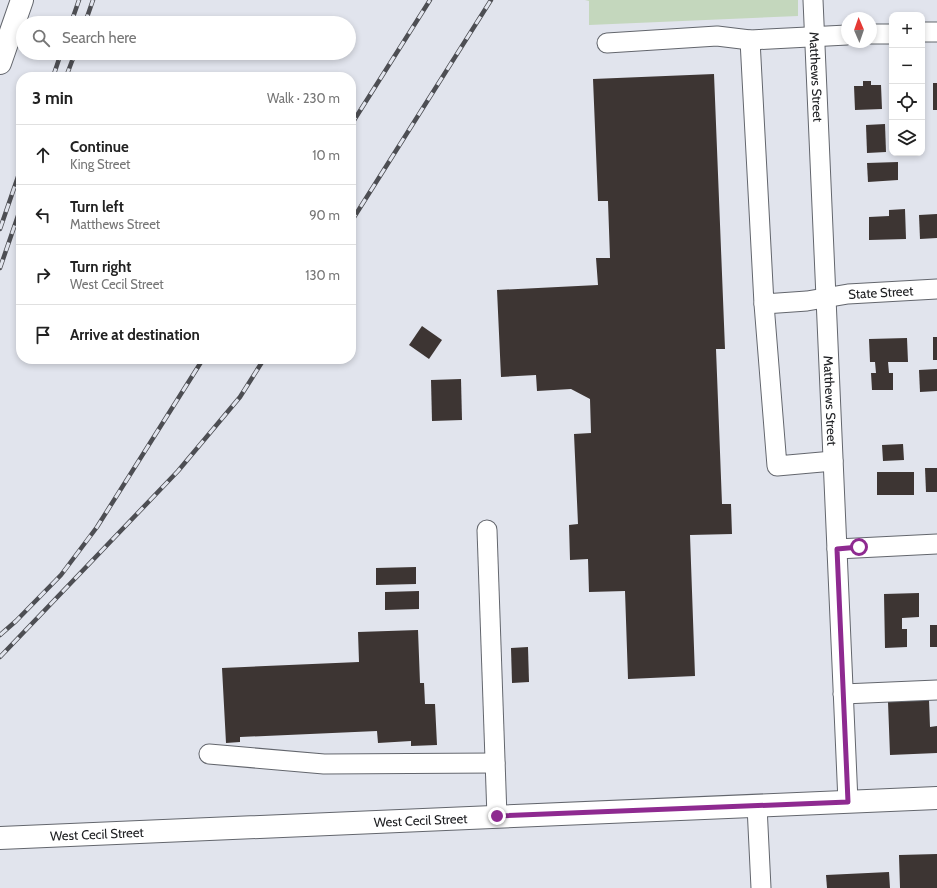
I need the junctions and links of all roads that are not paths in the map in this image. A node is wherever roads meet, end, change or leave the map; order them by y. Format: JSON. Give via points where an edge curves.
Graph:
{"nodes":[{"id":1,"x":22,"y":0,"type":"edge"},
{"id":2,"x":813,"y":0,"type":"edge"},
{"id":3,"x":16,"y":16,"type":"edge"},
{"id":4,"x":16,"y":17,"type":"edge"},
{"id":5,"x":925,"y":32,"type":"edge"},
{"id":6,"x":937,"y":32,"type":"edge"},
{"id":7,"x":877,"y":34,"type":"edge"},
{"id":8,"x":889,"y":34,"type":"edge"},
{"id":9,"x":841,"y":35,"type":"edge"},
{"id":10,"x":815,"y":36,"type":"junction"},
{"id":11,"x":750,"y":40,"type":"junction"},
{"id":12,"x":607,"y":43,"type":"dead end"},
{"id":13,"x":0,"y":63,"type":"edge"},
{"id":14,"x":937,"y":289,"type":"edge"},
{"id":15,"x":826,"y":298,"type":"junction"},
{"id":16,"x":764,"y":304,"type":"junction"},
{"id":17,"x":833,"y":461,"type":"junction"},
{"id":18,"x":487,"y":530,"type":"dead end"},
{"id":19,"x":937,"y":544,"type":"edge"},
{"id":20,"x":837,"y":549,"type":"junction"},
{"id":21,"x":937,"y":690,"type":"edge"},
{"id":22,"x":843,"y":694,"type":"junction"},
{"id":23,"x":209,"y":754,"type":"dead end"},
{"id":24,"x":495,"y":763,"type":"junction"},
{"id":25,"x":937,"y":798,"type":"edge"},
{"id":26,"x":848,"y":802,"type":"junction"},
{"id":27,"x":757,"y":806,"type":"junction"},
{"id":28,"x":497,"y":816,"type":"junction"},
{"id":29,"x":0,"y":838,"type":"edge"},
{"id":30,"x":761,"y":888,"type":"edge"}],
"edges":[{"from":1,"to":3,"type":"main road"},
{"from":2,"to":10,"type":"street","name":"Matthews Street"},
{"from":4,"to":13,"type":"main road"},
{"from":5,"to":6,"type":"street"},
{"from":7,"to":8,"type":"street"},
{"from":9,"to":10,"type":"street"},
{"from":10,"to":11,"type":"street"},
{"from":10,"to":15,"type":"street","name":"Matthews Street"},
{"from":11,"to":12,"type":"street","via":[[717,36]]},
{"from":11,"to":16,"type":"street"},
{"from":14,"to":15,"type":"street","name":"State Street","via":[[848,294]]},
{"from":15,"to":16,"type":"street","name":"State Street"},
{"from":15,"to":17,"type":"street","name":"Matthews Street"},
{"from":16,"to":17,"type":"street","via":[[777,466]]},
{"from":17,"to":20,"type":"street","name":"Matthews Street"},
{"from":18,"to":24,"type":"street"},
{"from":19,"to":20,"type":"street"},
{"from":20,"to":22,"type":"street","name":"Matthews Street"},
{"from":21,"to":22,"type":"street"},
{"from":22,"to":26,"type":"street","name":"Matthews Street"},
{"from":23,"to":24,"type":"street","via":[[324,764]]},
{"from":24,"to":28,"type":"street"},
{"from":25,"to":26,"type":"main road","name":"West Cecil Street"},
{"from":26,"to":27,"type":"main road","name":"West Cecil Street"},
{"from":27,"to":28,"type":"main road","name":"West Cecil Street"},
{"from":27,"to":30,"type":"street"},
{"from":28,"to":29,"type":"main road","name":"West Cecil Street"}]}
